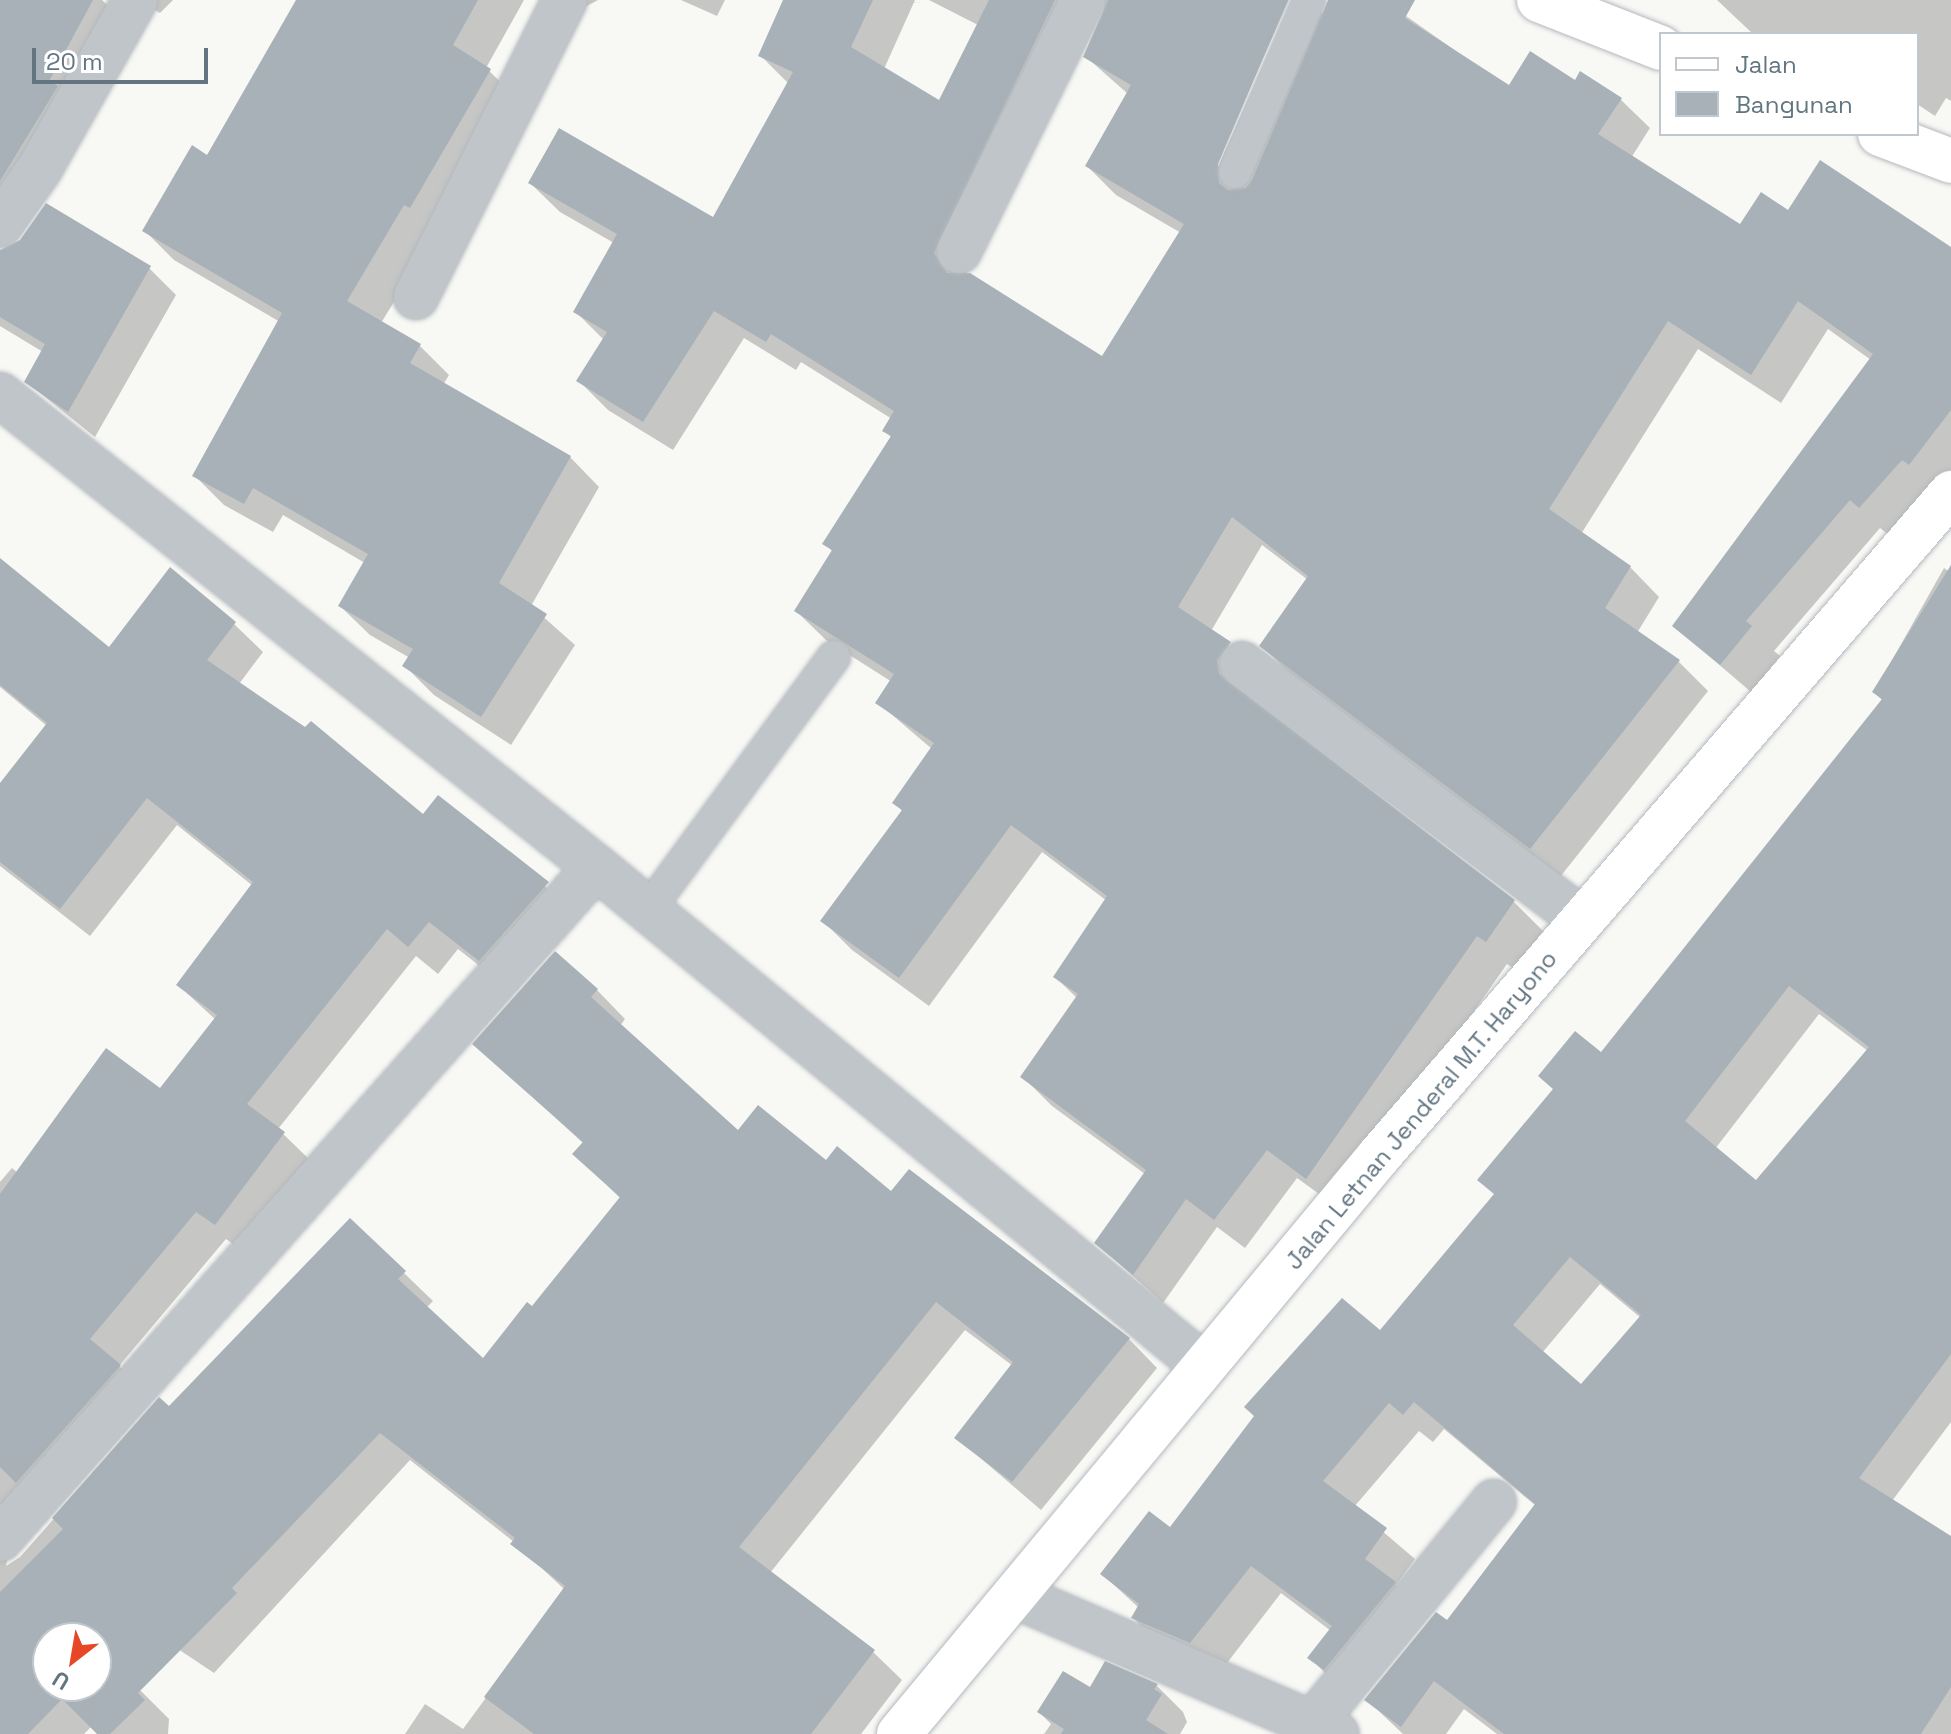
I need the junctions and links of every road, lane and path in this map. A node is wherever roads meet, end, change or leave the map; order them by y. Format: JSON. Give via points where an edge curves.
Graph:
{"nodes":[{"id":1,"x":135,"y":0,"type":"edge"},
{"id":2,"x":565,"y":0,"type":"edge"},
{"id":3,"x":1083,"y":0,"type":"edge"},
{"id":4,"x":1309,"y":0,"type":"edge"},
{"id":5,"x":1539,"y":0,"type":"edge"},
{"id":6,"x":1659,"y":47,"type":"edge"},
{"id":7,"x":1885,"y":136,"type":"edge"},
{"id":8,"x":1951,"y":161,"type":"edge"},
{"id":9,"x":1235,"y":172,"type":"dead end"},
{"id":10,"x":0,"y":225,"type":"edge"},
{"id":11,"x":959,"y":251,"type":"dead end"},
{"id":12,"x":416,"y":297,"type":"dead end"},
{"id":13,"x":0,"y":395,"type":"edge"},
{"id":14,"x":1951,"y":493,"type":"edge"},
{"id":15,"x":834,"y":657,"type":"dead end"},
{"id":16,"x":1242,"y":664,"type":"dead end"},
{"id":17,"x":596,"y":867,"type":"junction"},
{"id":18,"x":648,"y":910,"type":"junction"},
{"id":19,"x":1583,"y":920,"type":"junction"},
{"id":20,"x":1204,"y":1366,"type":"junction"},
{"id":21,"x":1494,"y":1502,"type":"dead end"},
{"id":22,"x":0,"y":1539,"type":"edge"},
{"id":23,"x":1016,"y":1596,"type":"junction"},
{"id":24,"x":1324,"y":1729,"type":"edge"},
{"id":25,"x":899,"y":1734,"type":"edge"}],
"edges":[{"from":1,"to":10,"type":"street","via":[[40,168]]},
{"from":2,"to":12,"type":"street"},
{"from":3,"to":11,"type":"street"},
{"from":4,"to":9,"type":"lane"},
{"from":5,"to":6,"type":"main road"},
{"from":7,"to":8,"type":"main road"},
{"from":13,"to":17,"type":"street"},
{"from":14,"to":19,"type":"main road","name":"Jalan Letnan Jenderal M.T. Haryono"},
{"from":15,"to":18,"type":"lane"},
{"from":16,"to":19,"type":"street"},
{"from":17,"to":18,"type":"street"},
{"from":17,"to":22,"type":"street"},
{"from":18,"to":20,"type":"street"},
{"from":19,"to":20,"type":"main road","name":"Jalan Letnan Jenderal M.T. Haryono"},
{"from":20,"to":23,"type":"main road","name":"Jalan Letnan Jenderal M.T. Haryono"},
{"from":21,"to":24,"type":"street"},
{"from":23,"to":24,"type":"street"},
{"from":23,"to":25,"type":"main road","name":"Jalan Letnan Jenderal M.T. Haryono"}]}
